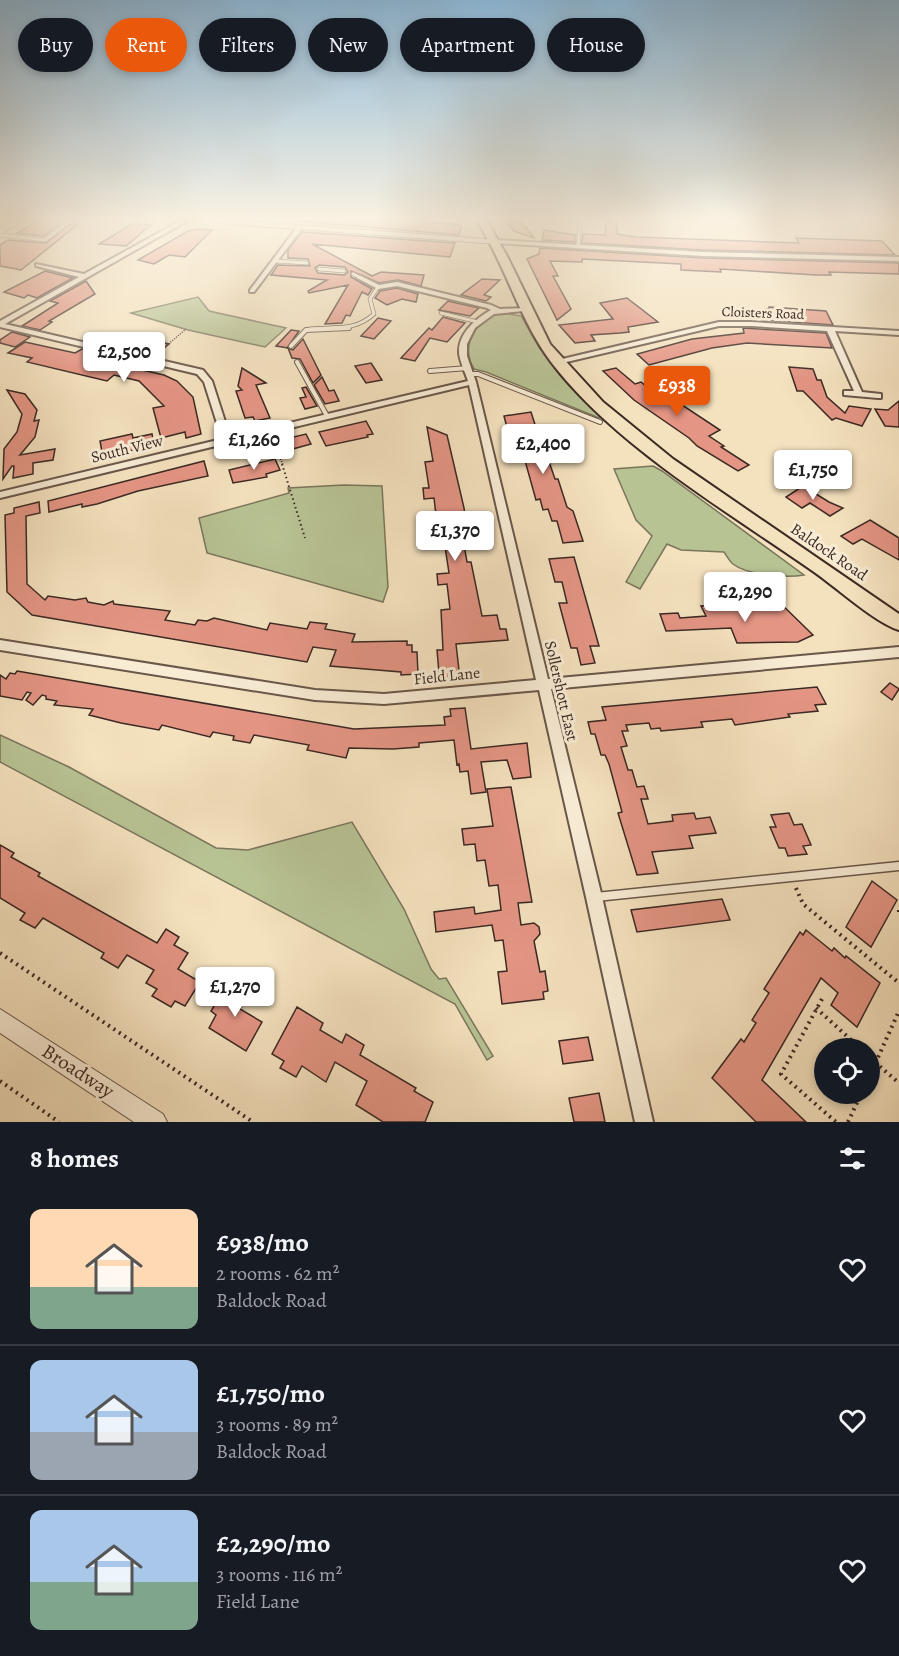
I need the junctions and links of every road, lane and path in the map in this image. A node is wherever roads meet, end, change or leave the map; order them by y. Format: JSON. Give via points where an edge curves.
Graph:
{"nodes":[{"id":1,"x":71,"y":273,"type":"edge"},
{"id":2,"x":92,"y":273,"type":"edge"},
{"id":3,"x":265,"y":273,"type":"edge"},
{"id":4,"x":509,"y":273,"type":"edge"},
{"id":5,"x":356,"y":275,"type":"dead end"},
{"id":6,"x":86,"y":277,"type":"junction"},
{"id":7,"x":245,"y":284,"type":"dead end"},
{"id":8,"x":378,"y":287,"type":"junction"},
{"id":9,"x":524,"y":309,"type":"junction"},
{"id":10,"x":498,"y":311,"type":"junction"},
{"id":11,"x":441,"y":313,"type":"dead end"},
{"id":12,"x":478,"y":322,"type":"junction"},
{"id":13,"x":0,"y":325,"type":"edge"},
{"id":14,"x":186,"y":329,"type":"dead end"},
{"id":15,"x":830,"y":329,"type":"junction"},
{"id":16,"x":899,"y":333,"type":"edge"},
{"id":17,"x":291,"y":346,"type":"dead end"},
{"id":18,"x":150,"y":360,"type":"junction"},
{"id":19,"x":297,"y":362,"type":"dead end"},
{"id":20,"x":558,"y":362,"type":"junction"},
{"id":21,"x":430,"y":371,"type":"dead end"},
{"id":22,"x":470,"y":375,"type":"junction"},
{"id":23,"x":846,"y":393,"type":"dead end"},
{"id":24,"x":859,"y":394,"type":"junction"},
{"id":25,"x":878,"y":396,"type":"dead end"},
{"id":26,"x":327,"y":416,"type":"junction"},
{"id":27,"x":600,"y":422,"type":"dead end"},
{"id":28,"x":269,"y":430,"type":"junction"},
{"id":29,"x":227,"y":440,"type":"junction"},
{"id":30,"x":0,"y":495,"type":"edge"},
{"id":31,"x":304,"y":538,"type":"dead end"},
{"id":32,"x":899,"y":622,"type":"edge"},
{"id":33,"x":0,"y":645,"type":"edge"},
{"id":34,"x":899,"y":652,"type":"edge"},
{"id":35,"x":542,"y":684,"type":"junction"},
{"id":36,"x":899,"y":866,"type":"edge"},
{"id":37,"x":792,"y":877,"type":"junction"},
{"id":38,"x":594,"y":897,"type":"junction"},
{"id":39,"x":899,"y":910,"type":"edge"},
{"id":40,"x":899,"y":914,"type":"edge"},
{"id":41,"x":0,"y":953,"type":"edge"},
{"id":42,"x":899,"y":983,"type":"edge"},
{"id":43,"x":822,"y":999,"type":"dead end"},
{"id":44,"x":816,"y":1008,"type":"junction"},
{"id":45,"x":899,"y":1011,"type":"edge"},
{"id":46,"x":0,"y":1020,"type":"edge"},
{"id":47,"x":849,"y":1038,"type":"edge"},
{"id":48,"x":880,"y":1054,"type":"edge"},
{"id":49,"x":880,"y":1066,"type":"edge"},
{"id":50,"x":0,"y":1081,"type":"edge"},
{"id":51,"x":899,"y":1083,"type":"edge"},
{"id":52,"x":856,"y":1104,"type":"edge"},
{"id":53,"x":59,"y":1122,"type":"edge"},
{"id":54,"x":155,"y":1122,"type":"edge"},
{"id":55,"x":253,"y":1122,"type":"edge"},
{"id":56,"x":644,"y":1122,"type":"edge"},
{"id":57,"x":836,"y":1122,"type":"edge"},
{"id":58,"x":848,"y":1122,"type":"edge"}],
"edges":[{"from":1,"to":6,"type":"street"},
{"from":2,"to":6,"type":"street"},
{"from":3,"to":7,"type":"street","via":[[254,288]]},
{"from":4,"to":9,"type":"main road","name":"Baldock Road"},
{"from":5,"to":8,"type":"street"},
{"from":6,"to":13,"type":"street"},
{"from":8,"to":10,"type":"street","via":[[404,286]]},
{"from":8,"to":17,"type":"lane","via":[[370,299],[374,314],[362,324],[339,330],[306,330]]},
{"from":9,"to":10,"type":"street"},
{"from":9,"to":20,"type":"main road","name":"Baldock Road"},
{"from":10,"to":12,"type":"street"},
{"from":11,"to":12,"type":"lane"},
{"from":12,"to":22,"type":"street","name":"Sollershott East","via":[[463,344]]},
{"from":13,"to":18,"type":"street"},
{"from":14,"to":18,"type":"path"},
{"from":15,"to":16,"type":"street","name":"Cloisters Road"},
{"from":15,"to":20,"type":"street","name":"Cloisters Road","via":[[719,324]]},
{"from":15,"to":24,"type":"street"},
{"from":18,"to":29,"type":"street","via":[[204,376]]},
{"from":19,"to":26,"type":"lane"},
{"from":20,"to":32,"type":"main road","name":"Baldock Road","via":[[661,459]]},
{"from":21,"to":22,"type":"lane"},
{"from":22,"to":26,"type":"street","name":"South View"},
{"from":22,"to":27,"type":"lane","via":[[478,374]]},
{"from":22,"to":35,"type":"street","name":"Sollershott East"},
{"from":23,"to":24,"type":"street"},
{"from":24,"to":25,"type":"street"},
{"from":26,"to":28,"type":"street","name":"South View"},
{"from":28,"to":29,"type":"street","name":"South View"},
{"from":28,"to":31,"type":"path","via":[[296,499]]},
{"from":29,"to":30,"type":"street","name":"South View"},
{"from":33,"to":35,"type":"street","name":"Field Lane","via":[[315,695],[384,699]]},
{"from":34,"to":35,"type":"street","name":"Field Lane"},
{"from":35,"to":38,"type":"street","name":"Sollershott East"},
{"from":36,"to":37,"type":"lane"},
{"from":37,"to":38,"type":"lane"},
{"from":37,"to":42,"type":"path","via":[[803,904]]},
{"from":38,"to":56,"type":"street","name":"Sollershott East"},
{"from":39,"to":40,"type":"path"},
{"from":41,"to":55,"type":"path"},
{"from":43,"to":44,"type":"path"},
{"from":44,"to":47,"type":"path"},
{"from":44,"to":57,"type":"path","via":[[781,1074]]},
{"from":45,"to":48,"type":"path"},
{"from":46,"to":54,"type":"street","name":"Broadway"},
{"from":49,"to":51,"type":"path"},
{"from":50,"to":53,"type":"path"},
{"from":52,"to":58,"type":"path"}]}
